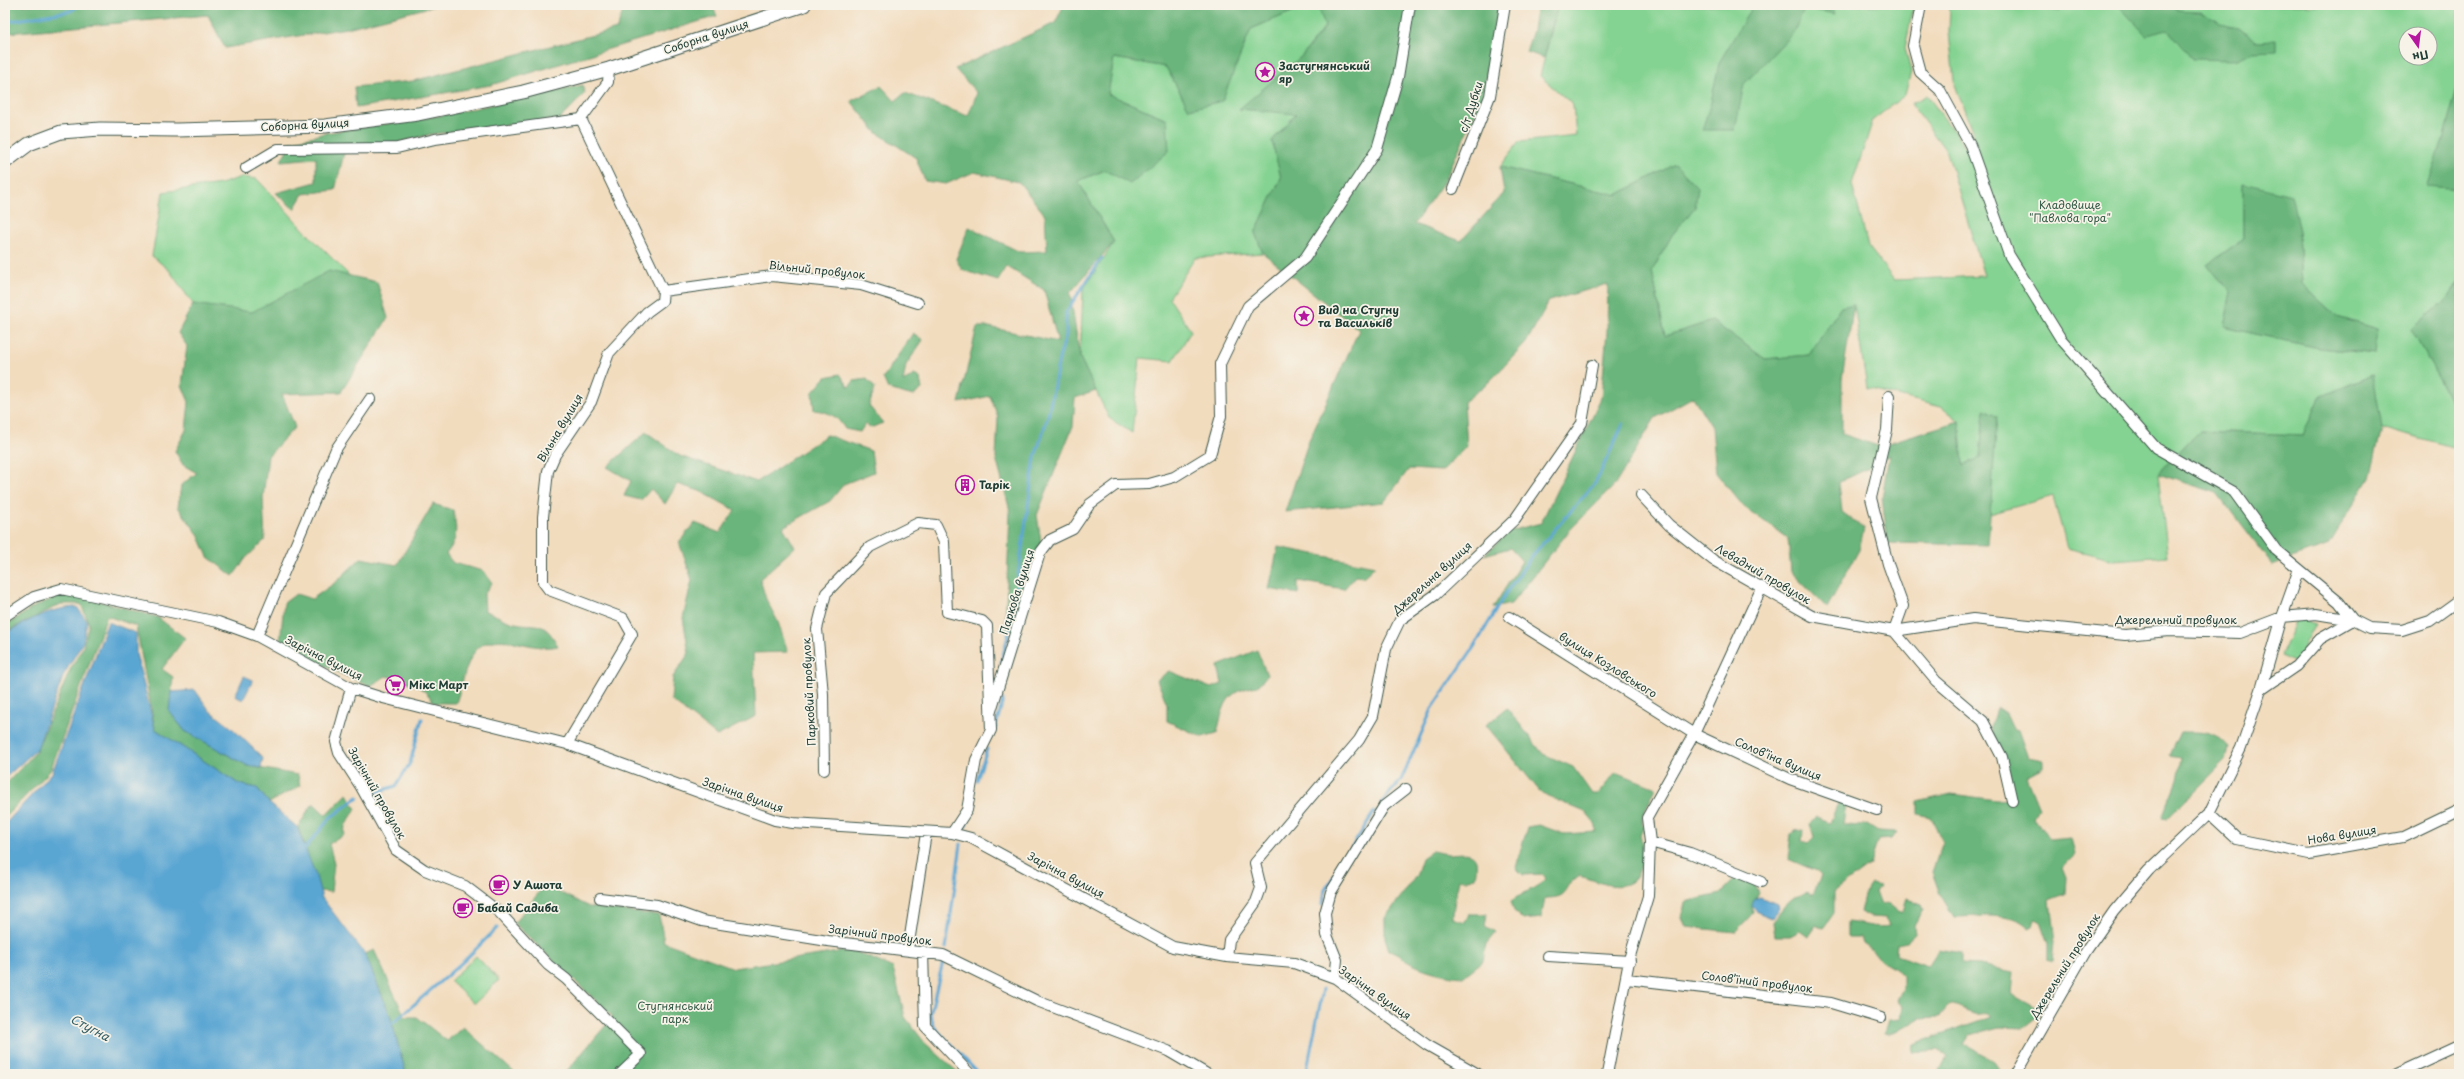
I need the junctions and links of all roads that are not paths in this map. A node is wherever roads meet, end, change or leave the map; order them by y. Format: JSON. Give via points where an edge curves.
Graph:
{"nodes":[{"id":1,"x":804,"y":5,"type":"edge"},
{"id":2,"x":1410,"y":5,"type":"edge"},
{"id":3,"x":1505,"y":5,"type":"edge"},
{"id":4,"x":1921,"y":5,"type":"edge"},
{"id":5,"x":609,"y":70,"type":"junction"},
{"id":6,"x":581,"y":119,"type":"junction"},
{"id":7,"x":5,"y":162,"type":"edge"},
{"id":8,"x":246,"y":168,"type":"dead end"},
{"id":9,"x":1453,"y":189,"type":"dead end"},
{"id":10,"x":663,"y":291,"type":"junction"},
{"id":11,"x":918,"y":303,"type":"dead end"},
{"id":12,"x":1592,"y":365,"type":"dead end"},
{"id":13,"x":1889,"y":396,"type":"dead end"},
{"id":14,"x":370,"y":398,"type":"dead end"},
{"id":15,"x":1641,"y":495,"type":"dead end"},
{"id":16,"x":2298,"y":569,"type":"junction"},
{"id":17,"x":1762,"y":587,"type":"junction"},
{"id":18,"x":2459,"y":600,"type":"edge"},
{"id":19,"x":5,"y":616,"type":"edge"},
{"id":20,"x":1510,"y":617,"type":"dead end"},
{"id":21,"x":2282,"y":617,"type":"junction"},
{"id":22,"x":2353,"y":620,"type":"junction"},
{"id":23,"x":1992,"y":622,"type":"joint"},
{"id":24,"x":1894,"y":631,"type":"junction"},
{"id":25,"x":257,"y":636,"type":"junction"},
{"id":26,"x":351,"y":688,"type":"junction"},
{"id":27,"x":2261,"y":690,"type":"junction"},
{"id":28,"x":990,"y":714,"type":"junction"},
{"id":29,"x":1694,"y":734,"type":"junction"},
{"id":30,"x":567,"y":744,"type":"junction"},
{"id":31,"x":824,"y":770,"type":"dead end"},
{"id":32,"x":1406,"y":789,"type":"dead end"},
{"id":33,"x":2012,"y":801,"type":"dead end"},
{"id":34,"x":1877,"y":810,"type":"dead end"},
{"id":35,"x":2459,"y":810,"type":"edge"},
{"id":36,"x":2209,"y":813,"type":"junction"},
{"id":37,"x":926,"y":833,"type":"junction"},
{"id":38,"x":952,"y":833,"type":"junction"},
{"id":39,"x":1650,"y":842,"type":"junction"},
{"id":40,"x":1761,"y":882,"type":"dead end"},
{"id":41,"x":600,"y":898,"type":"dead end"},
{"id":42,"x":908,"y":949,"type":"junction"},
{"id":43,"x":923,"y":951,"type":"junction"},
{"id":44,"x":1548,"y":956,"type":"dead end"},
{"id":45,"x":1228,"y":957,"type":"junction"},
{"id":46,"x":1630,"y":961,"type":"junction"},
{"id":47,"x":1335,"y":978,"type":"junction"},
{"id":48,"x":1628,"y":979,"type":"junction"},
{"id":49,"x":1881,"y":1018,"type":"dead end"},
{"id":50,"x":2459,"y":1045,"type":"edge"},
{"id":51,"x":620,"y":1074,"type":"edge"},
{"id":52,"x":970,"y":1074,"type":"edge"},
{"id":53,"x":1207,"y":1074,"type":"edge"},
{"id":54,"x":1478,"y":1074,"type":"edge"},
{"id":55,"x":1608,"y":1074,"type":"edge"},
{"id":56,"x":2015,"y":1074,"type":"edge"},
{"id":57,"x":2396,"y":1074,"type":"edge"}],
"edges":[{"from":1,"to":5,"type":"main road","name":"Соборна вулиця"},
{"from":2,"to":28,"type":"street","name":"Паркова вулиця","via":[[1395,86],[1378,150],[1305,258],[1248,306],[1220,364],[1220,416],[1210,455],[1174,477],[1150,484],[1116,486],[1090,504],[1073,529],[1050,540],[1040,553]]},
{"from":3,"to":9,"type":"street","name":"с/т Дубки","via":[[1490,96]]},
{"from":4,"to":16,"type":"street","via":[[1913,46],[1920,72],[1940,90],[1970,145],[2009,255],[2061,339],[2156,448],[2234,492],[2276,550]]},
{"from":5,"to":6,"type":"street","via":[[608,82]]},
{"from":5,"to":7,"type":"main road","name":"Соборна вулиця","via":[[523,92],[418,114],[325,126],[177,130],[100,128],[61,132],[29,144]]},
{"from":6,"to":8,"type":"street","name":"Соборна вулиця","via":[[435,139],[397,148],[278,149]]},
{"from":6,"to":10,"type":"street"},
{"from":10,"to":11,"type":"street","name":"Вільний провулок","via":[[772,276],[861,285]]},
{"from":10,"to":30,"type":"street","name":"Вільна вулиця","via":[[662,302],[647,312],[609,353],[590,402],[548,471],[543,517],[543,582],[549,590],[623,618],[632,634]]},
{"from":12,"to":45,"type":"street","name":"Джерельна вулиця","via":[[1582,423],[1515,519],[1435,595],[1400,620],[1386,649],[1374,716],[1359,740],[1255,863],[1261,888],[1256,902],[1229,940]]},
{"from":13,"to":24,"type":"street","via":[[1887,430],[1871,498],[1888,564],[1903,606]]},
{"from":14,"to":25,"type":"street","via":[[336,449]]},
{"from":15,"to":17,"type":"street","name":"Левадний провулок","via":[[1669,525],[1713,560]]},
{"from":16,"to":21,"type":"street"},
{"from":16,"to":22,"type":"street","via":[[2339,602]]},
{"from":17,"to":24,"type":"street","name":"Левадний провулок","via":[[1812,616]]},
{"from":17,"to":29,"type":"street"},
{"from":18,"to":22,"type":"street","via":[[2430,621],[2402,630],[2369,628]]},
{"from":19,"to":25,"type":"street","name":"Зарічна вулиця","via":[[34,597],[61,589],[218,622]]},
{"from":20,"to":29,"type":"street","name":"вулиця Козловського"},
{"from":21,"to":22,"type":"street","name":"Джерельний провулок","via":[[2316,614]]},
{"from":21,"to":23,"type":"street","name":"Джерельний провулок","via":[[2240,633],[2124,634]]},
{"from":21,"to":27,"type":"street","name":"Джерельний провулок"},
{"from":22,"to":27,"type":"street","via":[[2320,639],[2296,666]]},
{"from":23,"to":24,"type":"street","name":"Левадний провулок","via":[[1973,619]]},
{"from":24,"to":33,"type":"street","via":[[1936,681],[1983,721],[2002,757]]},
{"from":25,"to":26,"type":"street","name":"Зарічна вулиця"},
{"from":26,"to":30,"type":"street","name":"Зарічна вулиця"},
{"from":26,"to":51,"type":"street","name":"Зарічний провулок","via":[[336,742],[339,753],[396,850],[425,870],[465,886],[499,912],[524,940],[641,1054]]},
{"from":27,"to":36,"type":"street","name":"Джерельний провулок","via":[[2241,748]]},
{"from":28,"to":31,"type":"street","name":"Парковий провулок","via":[[987,626],[982,621],[947,612],[944,542],[936,525],[918,523],[870,547],[826,593],[817,629],[823,694]]},
{"from":28,"to":38,"type":"street","name":"Парковий провулок","via":[[991,730],[976,760],[967,810]]},
{"from":29,"to":34,"type":"street","name":"Соловʼїна вулиця","via":[[1790,779]]},
{"from":29,"to":39,"type":"street","via":[[1647,818]]},
{"from":30,"to":37,"type":"street","name":"Зарічна вулиця","via":[[775,820]]},
{"from":32,"to":47,"type":"street","via":[[1384,806],[1331,892],[1325,913],[1327,935],[1337,960]]},
{"from":35,"to":36,"type":"street","name":"Нова вулиця","via":[[2403,837],[2309,854],[2237,839]]},
{"from":36,"to":56,"type":"street","name":"Джерельний провулок","via":[[2150,870],[2114,911],[2086,951]]},
{"from":37,"to":38,"type":"street","name":"Зарічна вулиця"},
{"from":37,"to":42,"type":"street"},
{"from":38,"to":45,"type":"street","name":"Зарічна вулиця","via":[[971,838],[1173,947]]},
{"from":39,"to":40,"type":"street","via":[[1690,853]]},
{"from":39,"to":46,"type":"street","via":[[1648,896]]},
{"from":41,"to":42,"type":"street","name":"Зарічний провулок","via":[[657,905],[709,922],[828,941]]},
{"from":42,"to":43,"type":"street","name":"Зарічний провулок"},
{"from":43,"to":52,"type":"street","via":[[925,1026]]},
{"from":43,"to":53,"type":"street","name":"Зарічний провулок","via":[[943,955],[1037,1001],[1168,1051]]},
{"from":44,"to":46,"type":"street"},
{"from":45,"to":47,"type":"street","name":"Зарічна вулиця","via":[[1294,963]]},
{"from":46,"to":48,"type":"street"},
{"from":47,"to":54,"type":"street","name":"Зарічна вулиця","via":[[1427,1045]]},
{"from":48,"to":49,"type":"street","name":"Соловʼїний провулок","via":[[1831,1003]]},
{"from":48,"to":55,"type":"street"},
{"from":50,"to":57,"type":"street"}]}
